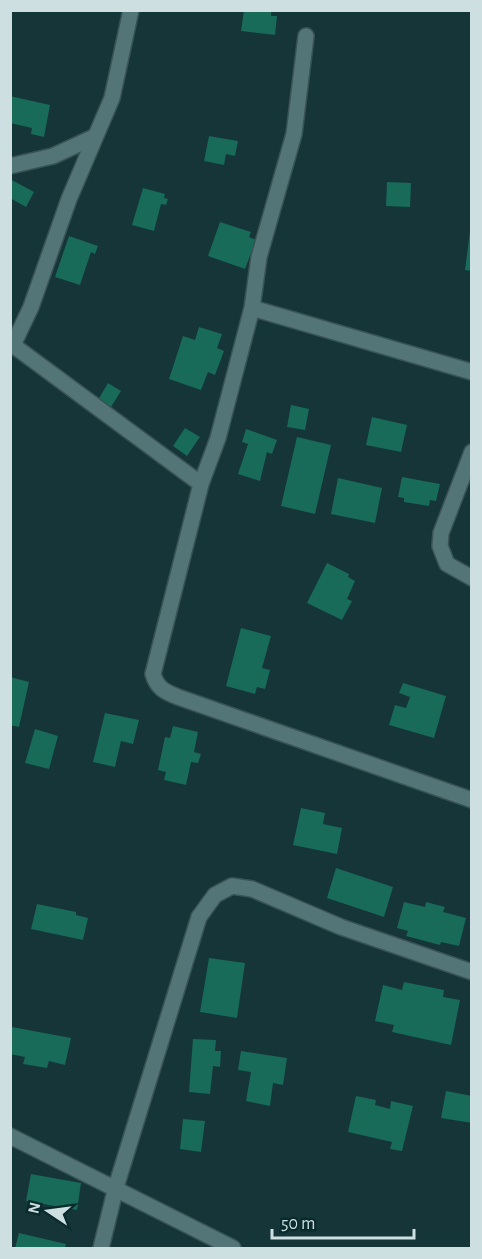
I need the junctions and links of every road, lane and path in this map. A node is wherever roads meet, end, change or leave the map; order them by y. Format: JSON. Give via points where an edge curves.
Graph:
{"nodes":[{"id":1,"x":131,"y":10,"type":"edge"},
{"id":2,"x":306,"y":36,"type":"dead end"},
{"id":3,"x":94,"y":137,"type":"junction"},
{"id":4,"x":10,"y":166,"type":"edge"},
{"id":5,"x":252,"y":308,"type":"junction"},
{"id":6,"x":12,"y":344,"type":"edge"},
{"id":7,"x":471,"y":372,"type":"edge"},
{"id":8,"x":471,"y":452,"type":"edge"},
{"id":9,"x":201,"y":484,"type":"junction"},
{"id":10,"x":471,"y":578,"type":"edge"},
{"id":11,"x":471,"y":800,"type":"edge"},
{"id":12,"x":471,"y":972,"type":"edge"},
{"id":13,"x":10,"y":1136,"type":"edge"},
{"id":14,"x":116,"y":1187,"type":"junction"},
{"id":15,"x":101,"y":1248,"type":"edge"},
{"id":16,"x":233,"y":1248,"type":"edge"}],
"edges":[{"from":1,"to":3,"type":"street","via":[[112,98]]},
{"from":2,"to":5,"type":"street","via":[[294,134],[259,257]]},
{"from":3,"to":4,"type":"street","via":[[53,156]]},
{"from":3,"to":6,"type":"street","via":[[31,307]]},
{"from":5,"to":7,"type":"street"},
{"from":5,"to":9,"type":"street","via":[[218,438]]},
{"from":6,"to":9,"type":"street"},
{"from":8,"to":10,"type":"street","via":[[441,533],[440,546],[447,564]]},
{"from":9,"to":11,"type":"street","via":[[153,674],[156,683],[178,697]]},
{"from":12,"to":14,"type":"street","via":[[341,927],[252,889],[231,886],[215,895],[199,917]]},
{"from":13,"to":14,"type":"street"},
{"from":14,"to":15,"type":"street"},
{"from":14,"to":16,"type":"street"}]}
